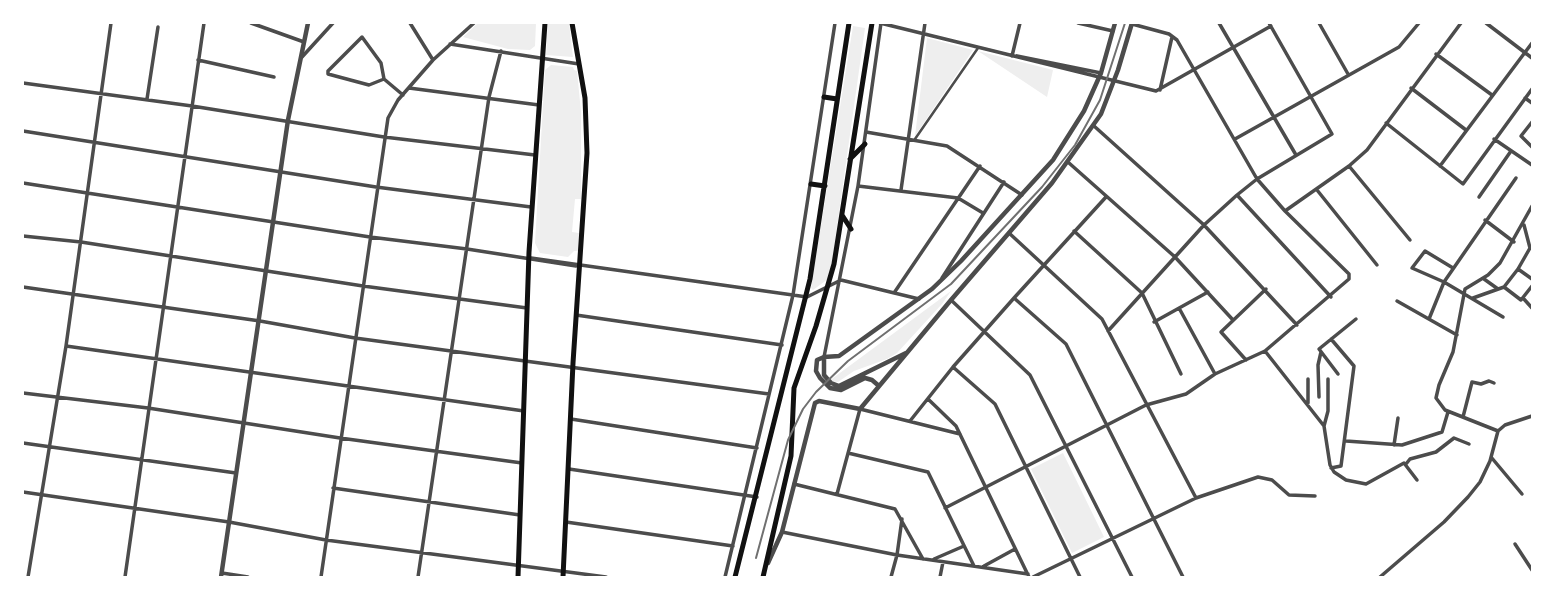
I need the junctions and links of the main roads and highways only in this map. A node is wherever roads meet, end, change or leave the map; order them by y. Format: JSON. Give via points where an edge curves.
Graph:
{"nodes":[{"id":1,"x":545,"y":23,"type":"edge"},
{"id":2,"x":572,"y":23,"type":"edge"},
{"id":3,"x":849,"y":23,"type":"edge"},
{"id":4,"x":872,"y":23,"type":"edge"},
{"id":5,"x":824,"y":97,"type":"road end"},
{"id":6,"x":837,"y":99,"type":"junction"},
{"id":7,"x":865,"y":144,"type":"road end"},
{"id":8,"x":850,"y":159,"type":"junction"},
{"id":9,"x":811,"y":184,"type":"road end"},
{"id":10,"x":825,"y":186,"type":"junction"},
{"id":11,"x":842,"y":215,"type":"junction"},
{"id":12,"x":851,"y":229,"type":"road end"},
{"id":13,"x":563,"y":574,"type":"edge"},
{"id":14,"x":763,"y":576,"type":"edge"},
{"id":15,"x":518,"y":577,"type":"edge"},
{"id":16,"x":735,"y":577,"type":"edge"}],
"edges":[{"from":1,"to":15,"type":"main road","via":[[528,258]]},
{"from":2,"to":13,"type":"main road","via":[[585,98],[587,153]]},
{"from":3,"to":6,"type":"main road"},
{"from":4,"to":8,"type":"main road"},
{"from":5,"to":6,"type":"main road"},
{"from":6,"to":10,"type":"main road"},
{"from":7,"to":8,"type":"main road"},
{"from":8,"to":11,"type":"main road"},
{"from":9,"to":10,"type":"main road"},
{"from":10,"to":16,"type":"main road","via":[[807,297]]},
{"from":11,"to":12,"type":"main road"},
{"from":11,"to":14,"type":"main road","via":[[829,285],[794,388],[791,456]]}]}
